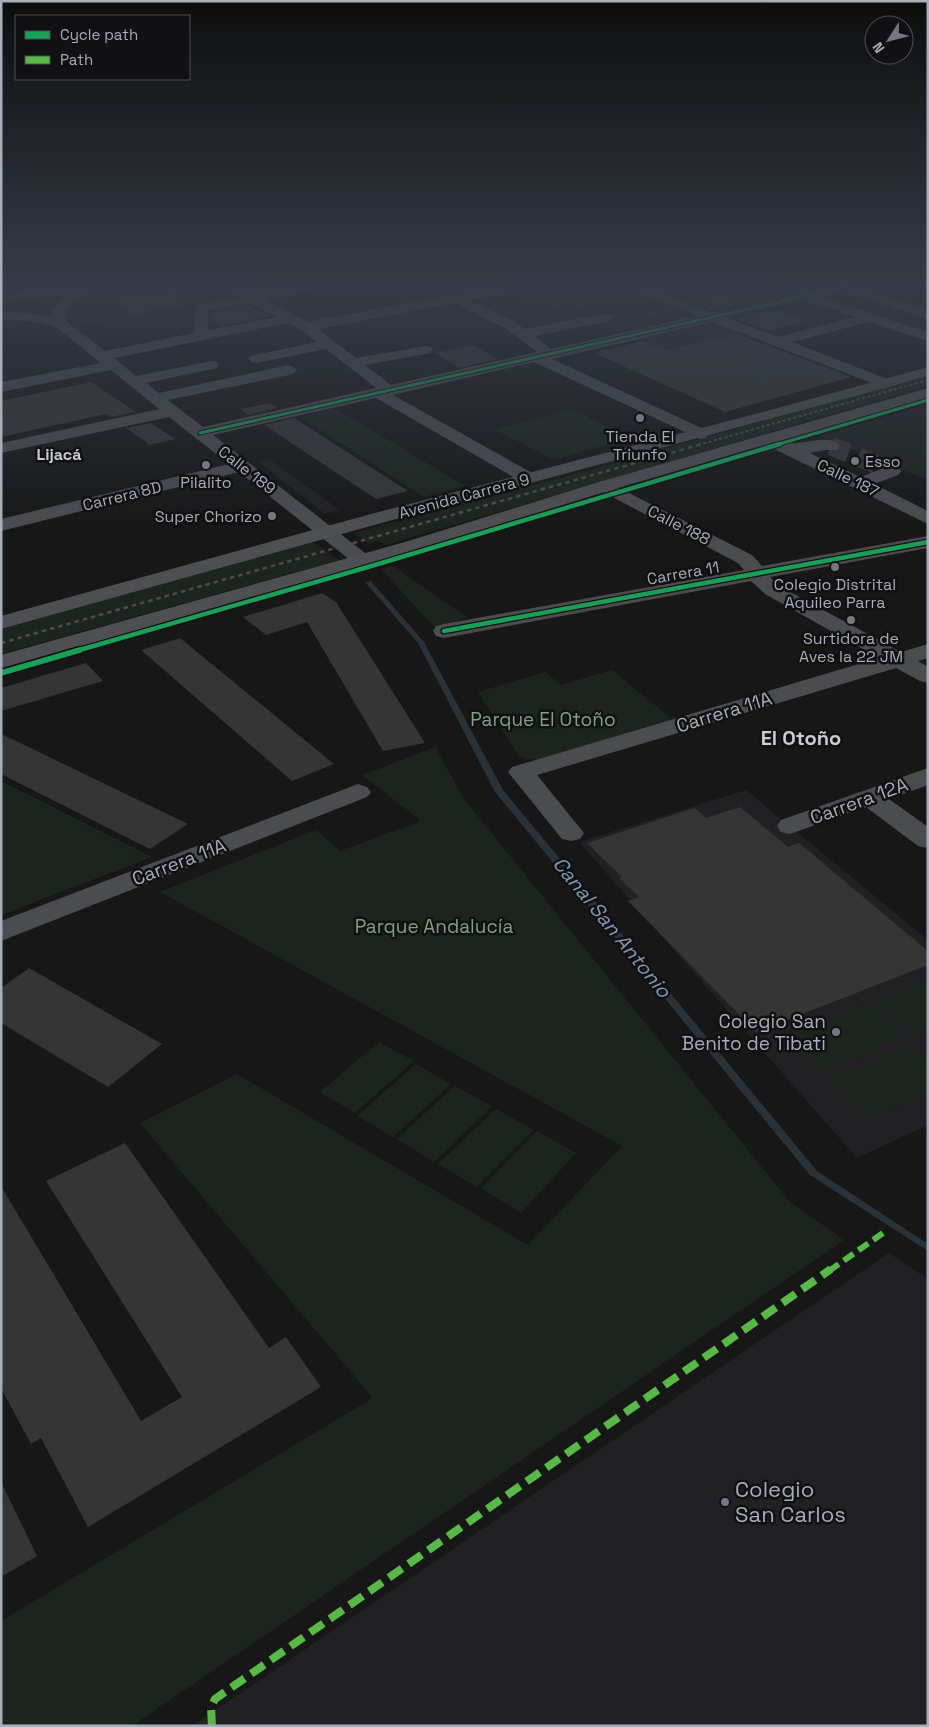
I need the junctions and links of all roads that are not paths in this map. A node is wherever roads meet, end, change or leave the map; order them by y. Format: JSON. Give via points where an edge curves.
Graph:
{"nodes":[{"id":1,"x":81,"y":368,"type":"edge"},
{"id":2,"x":116,"y":368,"type":"edge"},
{"id":3,"x":199,"y":368,"type":"edge"},
{"id":4,"x":357,"y":368,"type":"edge"},
{"id":5,"x":492,"y":368,"type":"edge"},
{"id":6,"x":566,"y":368,"type":"edge"},
{"id":7,"x":844,"y":368,"type":"edge"},
{"id":8,"x":289,"y":370,"type":"dead end"},
{"id":9,"x":928,"y":371,"type":"edge"},
{"id":10,"x":133,"y":381,"type":"junction"},
{"id":11,"x":885,"y":383,"type":"junction"},
{"id":12,"x":1,"y":387,"type":"edge"},
{"id":13,"x":384,"y":392,"type":"junction"},
{"id":14,"x":928,"y":393,"type":"edge"},
{"id":15,"x":156,"y":398,"type":"junction"},
{"id":16,"x":172,"y":411,"type":"junction"},
{"id":17,"x":200,"y":433,"type":"junction"},
{"id":18,"x":700,"y":434,"type":"junction"},
{"id":19,"x":768,"y":439,"type":"junction"},
{"id":20,"x":831,"y":446,"type":"tunnel mouth"},
{"id":21,"x":1,"y":448,"type":"edge"},
{"id":22,"x":786,"y":448,"type":"junction"},
{"id":23,"x":813,"y":448,"type":"junction"},
{"id":24,"x":845,"y":462,"type":"junction"},
{"id":25,"x":243,"y":466,"type":"junction"},
{"id":26,"x":827,"y":468,"type":"junction"},
{"id":27,"x":528,"y":478,"type":"junction"},
{"id":28,"x":858,"y":484,"type":"junction"},
{"id":29,"x":605,"y":486,"type":"junction"},
{"id":30,"x":928,"y":518,"type":"edge"},
{"id":31,"x":1,"y":525,"type":"edge"},
{"id":32,"x":327,"y":532,"type":"junction"},
{"id":33,"x":928,"y":542,"type":"edge"},
{"id":34,"x":362,"y":560,"type":"junction"},
{"id":35,"x":757,"y":574,"type":"junction"},
{"id":36,"x":1,"y":623,"type":"edge"},
{"id":37,"x":444,"y":631,"type":"dead end"},
{"id":38,"x":928,"y":651,"type":"edge"},
{"id":39,"x":899,"y":660,"type":"junction"},
{"id":40,"x":1,"y":662,"type":"edge"},
{"id":41,"x":928,"y":676,"type":"edge"},
{"id":42,"x":928,"y":776,"type":"edge"},
{"id":43,"x":358,"y":792,"type":"dead end"},
{"id":44,"x":869,"y":797,"type":"junction"},
{"id":45,"x":790,"y":826,"type":"dead end"},
{"id":46,"x":572,"y":833,"type":"dead end"},
{"id":47,"x":928,"y":840,"type":"edge"},
{"id":48,"x":1,"y":932,"type":"edge"}],
"edges":[{"from":1,"to":12,"type":"street"},
{"from":2,"to":10,"type":"street","name":"Calle 189"},
{"from":3,"to":10,"type":"street"},
{"from":4,"to":13,"type":"street"},
{"from":5,"to":13,"type":"street"},
{"from":6,"to":18,"type":"street"},
{"from":7,"to":11,"type":"street"},
{"from":8,"to":15,"type":"street"},
{"from":9,"to":11,"type":"main road","name":"Avenida Carrera 9"},
{"from":10,"to":15,"type":"street","name":"Calle 189"},
{"from":11,"to":18,"type":"main road","name":"Avenida Carrera 9"},
{"from":13,"to":17,"type":"street"},
{"from":13,"to":27,"type":"street"},
{"from":14,"to":19,"type":"main road","name":"Avenida Carrera 9"},
{"from":15,"to":16,"type":"street","name":"Calle 189"},
{"from":16,"to":17,"type":"street","name":"Calle 189"},
{"from":16,"to":21,"type":"street"},
{"from":17,"to":25,"type":"street","name":"Calle 189"},
{"from":18,"to":27,"type":"main road","name":"Avenida Carrera 9"},
{"from":19,"to":22,"type":"street","name":"Calle 187"},
{"from":19,"to":29,"type":"main road","name":"Avenida Carrera 9"},
{"from":20,"to":23,"type":"street","via":[[825,444]]},
{"from":22,"to":23,"type":"street"},
{"from":22,"to":26,"type":"street","name":"Calle 187"},
{"from":23,"to":24,"type":"street"},
{"from":24,"to":26,"type":"street"},
{"from":24,"to":28,"type":"street","via":[[882,473]]},
{"from":25,"to":31,"type":"street","name":"Carrera 8D"},
{"from":25,"to":32,"type":"street","name":"Calle 189"},
{"from":26,"to":28,"type":"street","name":"Calle 187"},
{"from":27,"to":32,"type":"main road","name":"Avenida Carrera 9"},
{"from":28,"to":30,"type":"street","name":"Calle 187"},
{"from":29,"to":34,"type":"main road","name":"Avenida Carrera 9"},
{"from":29,"to":35,"type":"street","name":"Calle 188","via":[[732,552],[752,566]]},
{"from":32,"to":34,"type":"street","name":"Calle 189"},
{"from":32,"to":36,"type":"main road","name":"Avenida Carrera 9"},
{"from":33,"to":35,"type":"street","name":"Carrera 11"},
{"from":34,"to":40,"type":"main road","name":"Avenida Carrera 9"},
{"from":35,"to":37,"type":"street","name":"Carrera 11"},
{"from":35,"to":39,"type":"street","name":"Calle 188","via":[[772,590]]},
{"from":38,"to":39,"type":"street","name":"Carrera 11A"},
{"from":39,"to":41,"type":"street","name":"Calle 188"},
{"from":39,"to":46,"type":"street","name":"Carrera 11A","via":[[521,772]]},
{"from":42,"to":44,"type":"street","name":"Carrera 12A"},
{"from":43,"to":48,"type":"street","name":"Carrera 11A","via":[[220,838]]},
{"from":44,"to":45,"type":"street","name":"Carrera 12A"},
{"from":44,"to":47,"type":"street"}]}
